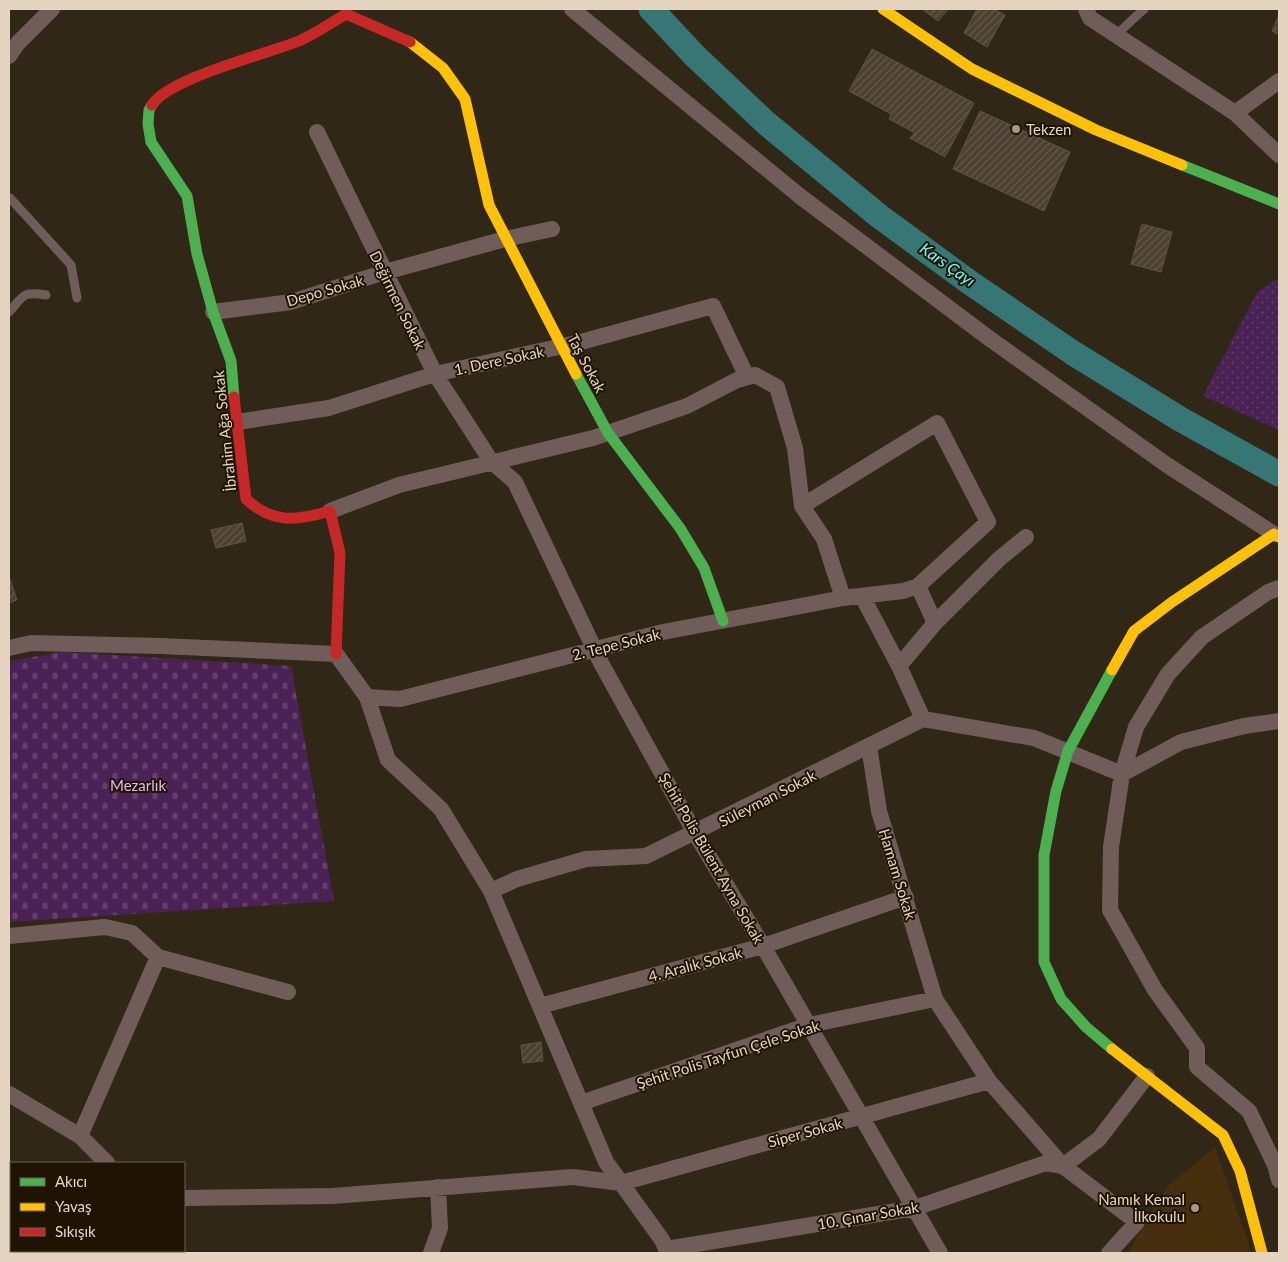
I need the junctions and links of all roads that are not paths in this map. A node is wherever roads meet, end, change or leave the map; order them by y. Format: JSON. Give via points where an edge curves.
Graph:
{"nodes":[{"id":1,"x":52,"y":9,"type":"edge"},
{"id":2,"x":572,"y":9,"type":"edge"},
{"id":3,"x":883,"y":9,"type":"edge"},
{"id":4,"x":1086,"y":9,"type":"edge"},
{"id":5,"x":1144,"y":9,"type":"edge"},
{"id":6,"x":1116,"y":35,"type":"junction"},
{"id":7,"x":9,"y":56,"type":"edge"},
{"id":8,"x":1279,"y":81,"type":"edge"},
{"id":9,"x":1236,"y":113,"type":"junction"},
{"id":10,"x":317,"y":132,"type":"dead end"},
{"id":11,"x":151,"y":142,"type":"joint"},
{"id":12,"x":1279,"y":155,"type":"edge"},
{"id":13,"x":10,"y":198,"type":"dead end"},
{"id":14,"x":1279,"y":204,"type":"edge"},
{"id":15,"x":552,"y":229,"type":"dead end"},
{"id":16,"x":505,"y":239,"type":"junction"},
{"id":17,"x":385,"y":272,"type":"junction"},
{"id":18,"x":46,"y":295,"type":"dead end"},
{"id":19,"x":77,"y":298,"type":"dead end"},
{"id":20,"x":9,"y":312,"type":"edge"},
{"id":21,"x":213,"y":312,"type":"junction"},
{"id":22,"x":562,"y":346,"type":"junction"},
{"id":23,"x":435,"y":374,"type":"junction"},
{"id":24,"x":747,"y":377,"type":"junction"},
{"id":25,"x":237,"y":422,"type":"junction"},
{"id":26,"x":608,"y":433,"type":"junction"},
{"id":27,"x":491,"y":461,"type":"junction"},
{"id":28,"x":802,"y":506,"type":"junction"},
{"id":29,"x":330,"y":511,"type":"junction"},
{"id":30,"x":1276,"y":536,"type":"edge"},
{"id":31,"x":1026,"y":537,"type":"dead end"},
{"id":32,"x":918,"y":586,"type":"junction"},
{"id":33,"x":1279,"y":588,"type":"edge"},
{"id":34,"x":862,"y":596,"type":"junction"},
{"id":35,"x":843,"y":598,"type":"junction"},
{"id":36,"x":723,"y":621,"type":"junction"},
{"id":37,"x":935,"y":623,"type":"junction"},
{"id":38,"x":9,"y":648,"type":"edge"},
{"id":39,"x":595,"y":649,"type":"junction"},
{"id":40,"x":336,"y":654,"type":"junction"},
{"id":41,"x":899,"y":666,"type":"junction"},
{"id":42,"x":366,"y":697,"type":"junction"},
{"id":43,"x":923,"y":719,"type":"junction"},
{"id":44,"x":1279,"y":721,"type":"edge"},
{"id":45,"x":869,"y":746,"type":"junction"},
{"id":46,"x":1068,"y":751,"type":"junction"},
{"id":47,"x":1122,"y":774,"type":"junction"},
{"id":48,"x":695,"y":834,"type":"junction"},
{"id":49,"x":491,"y":891,"type":"junction"},
{"id":50,"x":906,"y":897,"type":"junction"},
{"id":51,"x":9,"y":936,"type":"edge"},
{"id":52,"x":763,"y":946,"type":"junction"},
{"id":53,"x":158,"y":957,"type":"junction"},
{"id":54,"x":288,"y":992,"type":"dead end"},
{"id":55,"x":935,"y":999,"type":"junction"},
{"id":56,"x":540,"y":1006,"type":"junction"},
{"id":57,"x":809,"y":1025,"type":"junction"},
{"id":58,"x":1148,"y":1076,"type":"junction"},
{"id":59,"x":989,"y":1081,"type":"junction"},
{"id":60,"x":9,"y":1094,"type":"edge"},
{"id":61,"x":581,"y":1103,"type":"junction"},
{"id":62,"x":862,"y":1117,"type":"junction"},
{"id":63,"x":80,"y":1136,"type":"junction"},
{"id":64,"x":106,"y":1162,"type":"edge"},
{"id":65,"x":1063,"y":1166,"type":"junction"},
{"id":66,"x":1279,"y":1180,"type":"edge"},
{"id":67,"x":621,"y":1183,"type":"junction"},
{"id":68,"x":438,"y":1187,"type":"junction"},
{"id":69,"x":185,"y":1198,"type":"edge"},
{"id":70,"x":915,"y":1208,"type":"junction"},
{"id":71,"x":667,"y":1251,"type":"edge"},
{"id":72,"x":431,"y":1253,"type":"edge"},
{"id":73,"x":940,"y":1253,"type":"edge"},
{"id":74,"x":1109,"y":1253,"type":"edge"},
{"id":75,"x":1262,"y":1253,"type":"edge"}],
"edges":[{"from":1,"to":7,"type":"street"},
{"from":2,"to":30,"type":"street","via":[[802,197],[990,339],[1167,465]]},
{"from":3,"to":14,"type":"street","via":[[981,74],[1096,130]]},
{"from":4,"to":6,"type":"street","via":[[1090,18]]},
{"from":5,"to":6,"type":"lane"},
{"from":6,"to":9,"type":"street"},
{"from":8,"to":9,"type":"street"},
{"from":9,"to":12,"type":"street"},
{"from":10,"to":17,"type":"street","name":"Değirmen Sokak"},
{"from":11,"to":16,"type":"street","name":"Taş Sokak","via":[[148,110],[156,99],[187,80],[301,40],[330,18],[346,14],[409,41],[443,68],[465,99],[489,205]]},
{"from":11,"to":21,"type":"street","name":"İbrahim Ağa Sokak","via":[[187,196],[197,254]]},
{"from":13,"to":19,"type":"lane","via":[[71,265]]},
{"from":15,"to":16,"type":"street","name":"Depo Sokak"},
{"from":16,"to":17,"type":"street","name":"Depo Sokak"},
{"from":16,"to":22,"type":"street","name":"Taş Sokak"},
{"from":17,"to":21,"type":"street","name":"Depo Sokak","via":[[291,302]]},
{"from":17,"to":23,"type":"street","name":"Değirmen Sokak"},
{"from":18,"to":20,"type":"lane","via":[[30,292]]},
{"from":21,"to":25,"type":"street","name":"İbrahim Ağa Sokak","via":[[231,361]]},
{"from":22,"to":23,"type":"street","name":"1. Dere Sokak"},
{"from":22,"to":24,"type":"street","name":"1. Dere Sokak","via":[[713,306]]},
{"from":22,"to":26,"type":"street","name":"Taş Sokak"},
{"from":23,"to":25,"type":"street","name":"1. Dere Sokak","via":[[329,408]]},
{"from":23,"to":27,"type":"street","name":"Değirmen Sokak"},
{"from":24,"to":26,"type":"street","via":[[687,406]]},
{"from":24,"to":28,"type":"street","via":[[754,375],[777,387],[795,448]]},
{"from":25,"to":29,"type":"street","name":"İbrahim Ağa Sokak","via":[[246,498],[258,510],[276,518],[306,518]]},
{"from":26,"to":27,"type":"street"},
{"from":26,"to":36,"type":"street","name":"Taş Sokak","via":[[680,528],[704,568]]},
{"from":27,"to":29,"type":"street","via":[[446,475],[399,484]]},
{"from":27,"to":39,"type":"street","name":"Şehit Polis Bülent Ayna Sokak","via":[[515,482]]},
{"from":28,"to":32,"type":"street","via":[[937,423],[988,522]]},
{"from":28,"to":35,"type":"street","via":[[824,540]]},
{"from":29,"to":40,"type":"street","via":[[340,553]]},
{"from":30,"to":46,"type":"street","via":[[1172,602],[1134,631]]},
{"from":31,"to":37,"type":"street","via":[[999,558]]},
{"from":32,"to":34,"type":"street","name":"2. Tepe Sokak"},
{"from":32,"to":37,"type":"street"},
{"from":33,"to":47,"type":"street","via":[[1268,592],[1202,637],[1168,674],[1136,727]]},
{"from":34,"to":35,"type":"street","name":"2. Tepe Sokak"},
{"from":34,"to":41,"type":"street"},
{"from":35,"to":36,"type":"street","name":"2. Tepe Sokak"},
{"from":36,"to":39,"type":"street","name":"2. Tepe Sokak"},
{"from":37,"to":41,"type":"street"},
{"from":38,"to":40,"type":"street","via":[[31,643]]},
{"from":39,"to":42,"type":"street","name":"2. Tepe Sokak","via":[[400,699]]},
{"from":39,"to":48,"type":"street","name":"Şehit Polis Bülent Ayna Sokak"},
{"from":40,"to":42,"type":"street"},
{"from":41,"to":43,"type":"street"},
{"from":42,"to":49,"type":"street","via":[[388,760],[441,809]]},
{"from":43,"to":45,"type":"street","name":"Süleyman Sokak"},
{"from":43,"to":46,"type":"street","via":[[1034,738]]},
{"from":44,"to":47,"type":"street","via":[[1181,742]]},
{"from":45,"to":48,"type":"street","name":"Süleyman Sokak"},
{"from":45,"to":50,"type":"street","name":"Hamam Sokak","via":[[879,811]]},
{"from":46,"to":47,"type":"street"},
{"from":46,"to":58,"type":"street","via":[[1056,791],[1044,855],[1044,962],[1061,1000],[1086,1027]]},
{"from":47,"to":66,"type":"street","via":[[1111,847],[1110,910],[1155,990],[1197,1048],[1197,1066],[1249,1111]]},
{"from":48,"to":49,"type":"street","name":"Süleyman Sokak","via":[[646,856],[586,859],[517,879]]},
{"from":48,"to":52,"type":"street","name":"Şehit Polis Bülent Ayna Sokak"},
{"from":49,"to":56,"type":"street"},
{"from":50,"to":52,"type":"street","name":"4. Aralık Sokak"},
{"from":50,"to":55,"type":"street","name":"Hamam Sokak"},
{"from":51,"to":53,"type":"street","via":[[105,927],[132,933]]},
{"from":52,"to":56,"type":"street","name":"4. Aralık Sokak"},
{"from":52,"to":57,"type":"street","name":"Şehit Polis Bülent Ayna Sokak"},
{"from":53,"to":54,"type":"street"},
{"from":53,"to":63,"type":"street"},
{"from":55,"to":57,"type":"street","name":"Şehit Polis Tayfun Çele Sokak"},
{"from":55,"to":59,"type":"street","name":"Hamam Sokak"},
{"from":56,"to":61,"type":"street"},
{"from":57,"to":61,"type":"street","name":"Şehit Polis Tayfun Çele Sokak"},
{"from":57,"to":62,"type":"street","name":"Şehit Polis Bülent Ayna Sokak"},
{"from":58,"to":65,"type":"street","via":[[1099,1139]]},
{"from":58,"to":75,"type":"street","via":[[1223,1135],[1240,1171]]},
{"from":59,"to":62,"type":"street","name":"Siper Sokak"},
{"from":59,"to":65,"type":"street","name":"Hamam Sokak"},
{"from":60,"to":63,"type":"street"},
{"from":61,"to":67,"type":"street","via":[[606,1162]]},
{"from":62,"to":67,"type":"street","name":"Siper Sokak"},
{"from":62,"to":70,"type":"street","name":"Şehit Polis Bülent Ayna Sokak"},
{"from":63,"to":64,"type":"street"},
{"from":65,"to":70,"type":"street","name":"10. Çınar Sokak","via":[[1046,1163]]},
{"from":65,"to":74,"type":"street","name":"Hamam Sokak","via":[[1137,1222]]},
{"from":67,"to":68,"type":"street","via":[[573,1177]]},
{"from":67,"to":71,"type":"street"},
{"from":68,"to":69,"type":"street","via":[[333,1196]]},
{"from":68,"to":72,"type":"street","via":[[440,1228]]},
{"from":70,"to":71,"type":"street","name":"10. Çınar Sokak"},
{"from":70,"to":73,"type":"street","name":"Şehit Polis Bülent Ayna Sokak"}]}
